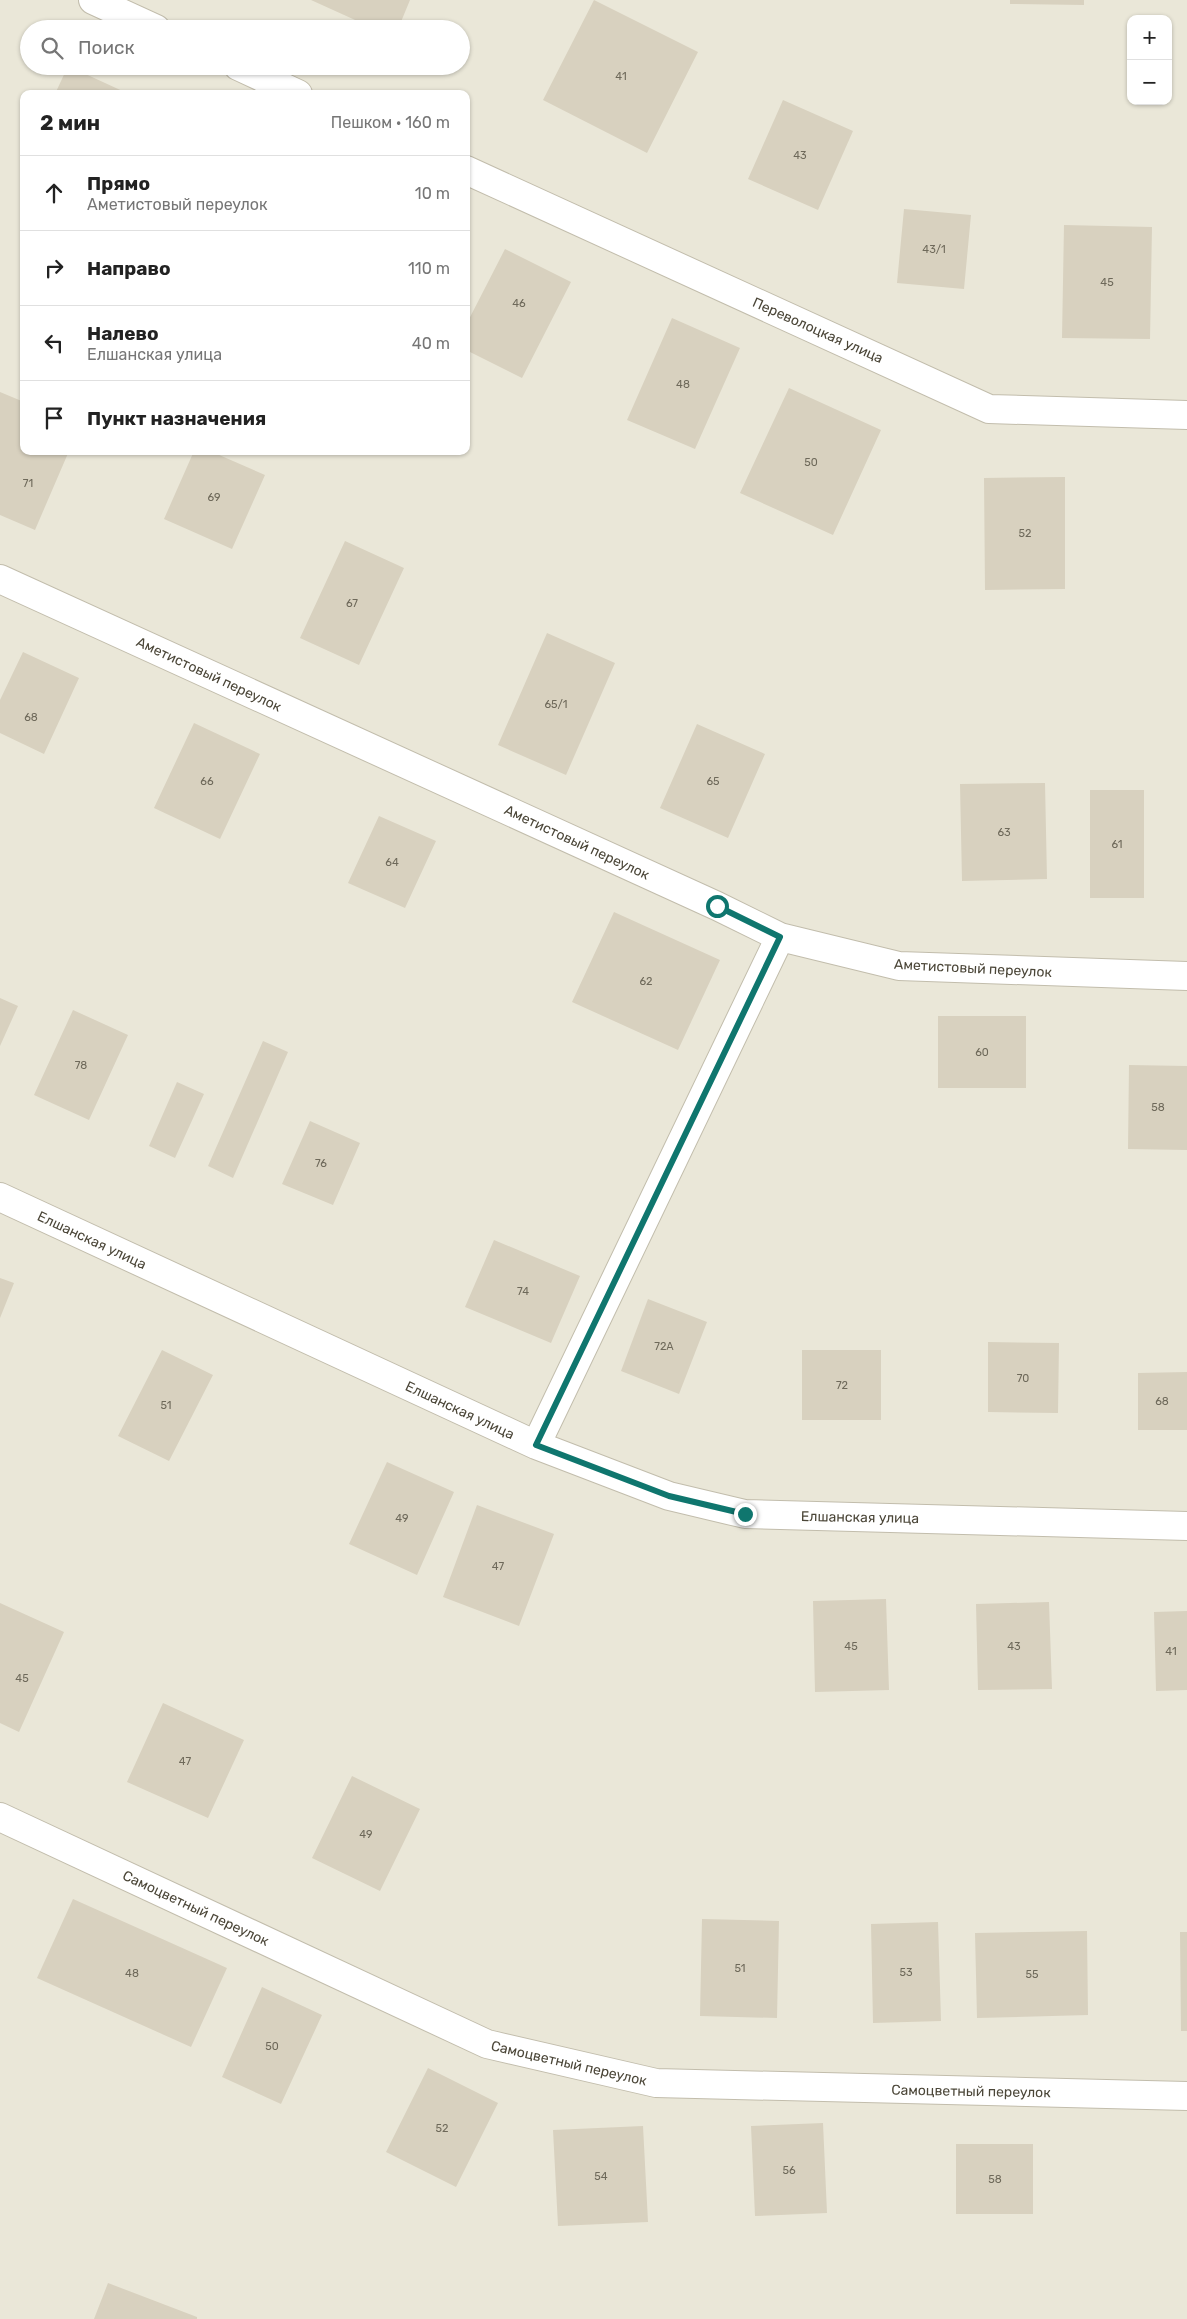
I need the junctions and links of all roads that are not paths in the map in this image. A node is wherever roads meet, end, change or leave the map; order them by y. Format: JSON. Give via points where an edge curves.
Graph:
{"nodes":[{"id":1,"x":93,"y":0,"type":"edge"},
{"id":2,"x":136,"y":20,"type":"edge"},
{"id":3,"x":257,"y":75,"type":"edge"},
{"id":4,"x":289,"y":90,"type":"edge"},
{"id":5,"x":470,"y":172,"type":"edge"},
{"id":6,"x":1187,"y":415,"type":"edge"},
{"id":7,"x":0,"y":579,"type":"edge"},
{"id":8,"x":780,"y":937,"type":"junction"},
{"id":9,"x":1187,"y":976,"type":"edge"},
{"id":10,"x":0,"y":1197,"type":"edge"},
{"id":11,"x":536,"y":1445,"type":"junction"},
{"id":12,"x":1187,"y":1526,"type":"edge"},
{"id":13,"x":0,"y":1817,"type":"edge"},
{"id":14,"x":1187,"y":2096,"type":"edge"}],
"edges":[{"from":1,"to":2,"type":"street"},
{"from":3,"to":4,"type":"street"},
{"from":5,"to":6,"type":"street","name":"Переволоцкая улица","via":[[989,409]]},
{"from":7,"to":8,"type":"street","name":"Аметистовый переулок"},
{"from":8,"to":9,"type":"street","name":"Аметистовый переулок","via":[[899,966]]},
{"from":8,"to":11,"type":"street"},
{"from":10,"to":11,"type":"street","name":"Елшанская улица"},
{"from":11,"to":12,"type":"street","name":"Елшанская улица","via":[[669,1496],[745,1514]]},
{"from":13,"to":14,"type":"street","name":"Самоцветный переулок","via":[[487,2044],[656,2083]]}]}
